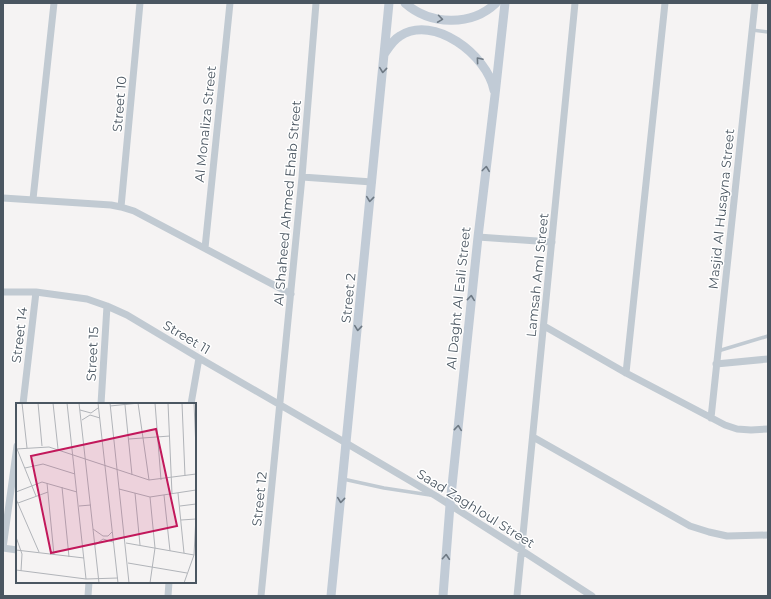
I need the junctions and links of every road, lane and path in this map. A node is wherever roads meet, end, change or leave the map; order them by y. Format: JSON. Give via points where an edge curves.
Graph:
{"nodes":[{"id":1,"x":54,"y":3,"type":"edge"},
{"id":2,"x":140,"y":3,"type":"edge"},
{"id":3,"x":230,"y":3,"type":"edge"},
{"id":4,"x":316,"y":3,"type":"edge"},
{"id":5,"x":389,"y":3,"type":"edge"},
{"id":6,"x":405,"y":3,"type":"edge"},
{"id":7,"x":496,"y":3,"type":"edge"},
{"id":8,"x":505,"y":3,"type":"edge"},
{"id":9,"x":575,"y":3,"type":"edge"},
{"id":10,"x":665,"y":3,"type":"edge"},
{"id":11,"x":755,"y":3,"type":"edge"},
{"id":12,"x":752,"y":30,"type":"junction"},
{"id":13,"x":768,"y":32,"type":"edge"},
{"id":14,"x":385,"y":53,"type":"junction"},
{"id":15,"x":495,"y":95,"type":"junction"},
{"id":16,"x":302,"y":177,"type":"junction"},
{"id":17,"x":372,"y":182,"type":"junction"},
{"id":18,"x":3,"y":198,"type":"edge"},
{"id":19,"x":33,"y":199,"type":"junction"},
{"id":20,"x":121,"y":207,"type":"junction"},
{"id":21,"x":478,"y":237,"type":"junction"},
{"id":22,"x":552,"y":242,"type":"junction"},
{"id":23,"x":204,"y":248,"type":"junction"},
{"id":24,"x":3,"y":292,"type":"edge"},
{"id":25,"x":36,"y":292,"type":"junction"},
{"id":26,"x":291,"y":294,"type":"junction"},
{"id":27,"x":107,"y":306,"type":"junction"},
{"id":28,"x":544,"y":326,"type":"junction"},
{"id":29,"x":768,"y":336,"type":"edge"},
{"id":30,"x":718,"y":351,"type":"junction"},
{"id":31,"x":199,"y":358,"type":"junction"},
{"id":32,"x":768,"y":359,"type":"edge"},
{"id":33,"x":716,"y":364,"type":"junction"},
{"id":34,"x":626,"y":373,"type":"junction"},
{"id":35,"x":23,"y":403,"type":"edge"},
{"id":36,"x":101,"y":403,"type":"edge"},
{"id":37,"x":191,"y":403,"type":"edge"},
{"id":38,"x":280,"y":405,"type":"junction"},
{"id":39,"x":711,"y":418,"type":"junction"},
{"id":40,"x":768,"y":429,"type":"edge"},
{"id":41,"x":533,"y":437,"type":"junction"},
{"id":42,"x":346,"y":443,"type":"junction"},
{"id":43,"x":16,"y":453,"type":"edge"},
{"id":44,"x":343,"y":479,"type":"junction"},
{"id":45,"x":436,"y":496,"type":"junction"},
{"id":46,"x":450,"y":505,"type":"junction"},
{"id":47,"x":768,"y":536,"type":"edge"},
{"id":48,"x":3,"y":548,"type":"edge"},
{"id":49,"x":16,"y":550,"type":"edge"},
{"id":50,"x":521,"y":550,"type":"junction"},
{"id":51,"x":90,"y":583,"type":"edge"},
{"id":52,"x":169,"y":583,"type":"edge"},
{"id":53,"x":88,"y":596,"type":"edge"},
{"id":54,"x":168,"y":596,"type":"edge"},
{"id":55,"x":261,"y":596,"type":"edge"},
{"id":56,"x":331,"y":596,"type":"edge"},
{"id":57,"x":443,"y":596,"type":"edge"},
{"id":58,"x":517,"y":596,"type":"edge"},
{"id":59,"x":592,"y":596,"type":"edge"}],
"edges":[{"from":1,"to":19,"type":"street"},
{"from":2,"to":20,"type":"street","name":"Street 10"},
{"from":3,"to":23,"type":"street","name":"Al Monaliza Street"},
{"from":4,"to":16,"type":"street","name":"Al Shaheed Ahmed Ehab Street"},
{"from":5,"to":14,"type":"street","name":"Street 2"},
{"from":6,"to":7,"type":"street","one_way":true,"via":[[420,14],[450,20],[478,15]]},
{"from":8,"to":15,"type":"street","name":"Al Daght Al Eali Street"},
{"from":9,"to":22,"type":"street","name":"Lamsah Aml Street"},
{"from":10,"to":34,"type":"street"},
{"from":11,"to":12,"type":"street","name":"Masjid Al Husayna Street"},
{"from":12,"to":13,"type":"lane"},
{"from":12,"to":30,"type":"street","name":"Masjid Al Husayna Street"},
{"from":15,"to":14,"type":"street","one_way":true,"via":[[488,72],[481,62],[464,46],[444,35],[413,31],[399,37]]},
{"from":14,"to":17,"type":"street","name":"Street 2","one_way":true},
{"from":21,"to":15,"type":"street","name":"Al Daght Al Eali Street","one_way":true},
{"from":16,"to":17,"type":"street"},
{"from":16,"to":26,"type":"street","name":"Al Shaheed Ahmed Ehab Street"},
{"from":17,"to":42,"type":"street","name":"Street 2","one_way":true},
{"from":18,"to":19,"type":"street"},
{"from":19,"to":20,"type":"street"},
{"from":20,"to":23,"type":"street","via":[[134,211]]},
{"from":21,"to":22,"type":"street"},
{"from":46,"to":21,"type":"street","name":"Al Daght Al Eali Street","one_way":true},
{"from":22,"to":28,"type":"street","name":"Lamsah Aml Street"},
{"from":23,"to":26,"type":"street"},
{"from":24,"to":25,"type":"street","name":"Street 11"},
{"from":25,"to":27,"type":"street","name":"Street 11","via":[[87,299]]},
{"from":25,"to":35,"type":"street","name":"Street 14"},
{"from":26,"to":38,"type":"street","name":"Al Shaheed Ahmed Ehab Street"},
{"from":27,"to":31,"type":"street","name":"Street 11","via":[[127,315]]},
{"from":27,"to":36,"type":"street","name":"Street 15"},
{"from":28,"to":34,"type":"street"},
{"from":28,"to":41,"type":"street","name":"Lamsah Aml Street"},
{"from":29,"to":30,"type":"lane"},
{"from":30,"to":33,"type":"street","name":"Masjid Al Husayna Street"},
{"from":31,"to":37,"type":"street"},
{"from":31,"to":38,"type":"street","name":"Street 11"},
{"from":32,"to":33,"type":"street"},
{"from":33,"to":39,"type":"street","name":"Masjid Al Husayna Street"},
{"from":34,"to":39,"type":"street"},
{"from":38,"to":42,"type":"street","name":"Street 11"},
{"from":38,"to":55,"type":"street","name":"Street 12"},
{"from":39,"to":40,"type":"street","via":[[737,429]]},
{"from":41,"to":47,"type":"street","via":[[690,526],[727,536]]},
{"from":41,"to":50,"type":"street","name":"Lamsah Aml Street"},
{"from":42,"to":44,"type":"street","name":"Street 2"},
{"from":42,"to":45,"type":"street","name":"Saad Zaghloul Street"},
{"from":43,"to":48,"type":"street"},
{"from":44,"to":45,"type":"lane"},
{"from":44,"to":56,"type":"street","name":"Street 2","one_way":true},
{"from":45,"to":46,"type":"street","name":"Saad Zaghloul Street"},
{"from":46,"to":50,"type":"street","name":"Saad Zaghloul Street"},
{"from":57,"to":46,"type":"street","name":"Al Daght Al Eali Street","one_way":true},
{"from":48,"to":49,"type":"street"},
{"from":50,"to":58,"type":"street","name":"Lamsah Aml Street"},
{"from":50,"to":59,"type":"street","name":"Saad Zaghloul Street"},
{"from":51,"to":53,"type":"street"},
{"from":52,"to":54,"type":"street"}]}
